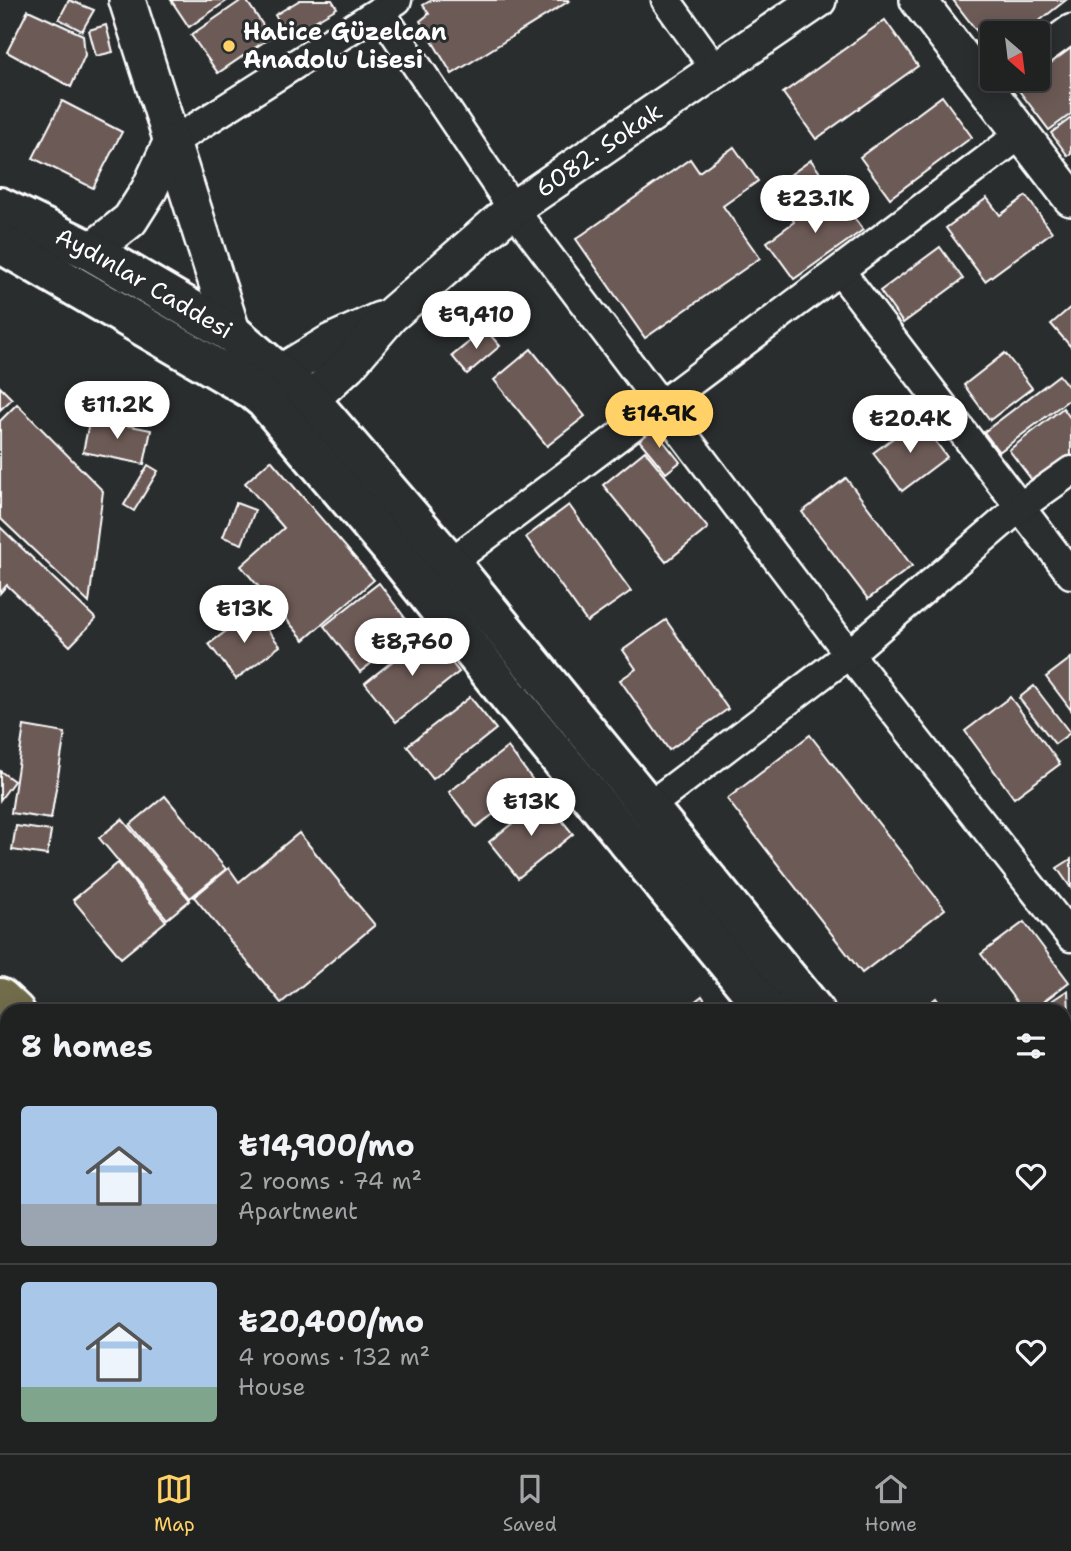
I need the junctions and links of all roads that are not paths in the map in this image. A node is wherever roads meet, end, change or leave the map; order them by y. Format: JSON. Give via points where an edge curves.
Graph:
{"nodes":[{"id":1,"x":127,"y":0,"type":"edge"},
{"id":2,"x":666,"y":0,"type":"edge"},
{"id":3,"x":818,"y":0,"type":"edge"},
{"id":4,"x":918,"y":0,"type":"edge"},
{"id":5,"x":388,"y":5,"type":"edge"},
{"id":6,"x":1071,"y":29,"type":"edge"},
{"id":7,"x":1050,"y":45,"type":"edge"},
{"id":8,"x":980,"y":68,"type":"edge"},
{"id":9,"x":716,"y":70,"type":"junction"},
{"id":10,"x":999,"y":91,"type":"edge"},
{"id":11,"x":1021,"y":134,"type":"junction"},
{"id":12,"x":171,"y":143,"type":"junction"},
{"id":13,"x":1071,"y":198,"type":"edge"},
{"id":14,"x":0,"y":207,"type":"edge"},
{"id":15,"x":513,"y":209,"type":"junction"},
{"id":16,"x":0,"y":243,"type":"edge"},
{"id":17,"x":91,"y":251,"type":"junction"},
{"id":18,"x":840,"y":271,"type":"junction"},
{"id":19,"x":390,"y":316,"type":"junction"},
{"id":20,"x":233,"y":334,"type":"junction"},
{"id":21,"x":266,"y":382,"type":"junction"},
{"id":22,"x":661,"y":407,"type":"junction"},
{"id":23,"x":296,"y":410,"type":"junction"},
{"id":24,"x":1071,"y":471,"type":"edge"},
{"id":25,"x":1020,"y":507,"type":"junction"},
{"id":26,"x":450,"y":563,"type":"junction"},
{"id":27,"x":1071,"y":574,"type":"edge"},
{"id":28,"x":849,"y":654,"type":"junction"},
{"id":29,"x":648,"y":807,"type":"junction"},
{"id":30,"x":1071,"y":937,"type":"edge"},
{"id":31,"x":761,"y":1004,"type":"edge"},
{"id":32,"x":808,"y":1004,"type":"edge"}],
"edges":[{"from":1,"to":12,"type":"street"},
{"from":2,"to":9,"type":"street"},
{"from":3,"to":9,"type":"street","name":"6082. Sokak"},
{"from":4,"to":8,"type":"street"},
{"from":5,"to":12,"type":"street"},
{"from":5,"to":15,"type":"street"},
{"from":6,"to":7,"type":"street"},
{"from":9,"to":15,"type":"street","name":"6082. Sokak"},
{"from":10,"to":11,"type":"street"},
{"from":11,"to":13,"type":"street"},
{"from":11,"to":18,"type":"street"},
{"from":12,"to":17,"type":"street","via":[[130,220]]},
{"from":12,"to":20,"type":"street"},
{"from":14,"to":17,"type":"main road","name":"Aydınlar Caddesi"},
{"from":15,"to":19,"type":"street","name":"6082. Sokak"},
{"from":15,"to":22,"type":"street"},
{"from":16,"to":21,"type":"main road","name":"Aydınlar Caddesi"},
{"from":17,"to":20,"type":"main road","name":"Aydınlar Caddesi"},
{"from":18,"to":22,"type":"street"},
{"from":18,"to":25,"type":"street"},
{"from":19,"to":21,"type":"street","via":[[331,342]]},
{"from":19,"to":23,"type":"street","via":[[348,365]]},
{"from":20,"to":21,"type":"main road","name":"Aydınlar Caddesi"},
{"from":21,"to":23,"type":"main road"},
{"from":22,"to":26,"type":"street"},
{"from":22,"to":28,"type":"street"},
{"from":23,"to":26,"type":"main road"},
{"from":23,"to":31,"type":"main road","via":[[389,545]]},
{"from":24,"to":25,"type":"street"},
{"from":25,"to":27,"type":"street"},
{"from":25,"to":28,"type":"street"},
{"from":26,"to":29,"type":"main road"},
{"from":28,"to":29,"type":"street"},
{"from":28,"to":30,"type":"street"},
{"from":29,"to":32,"type":"main road"}]}
